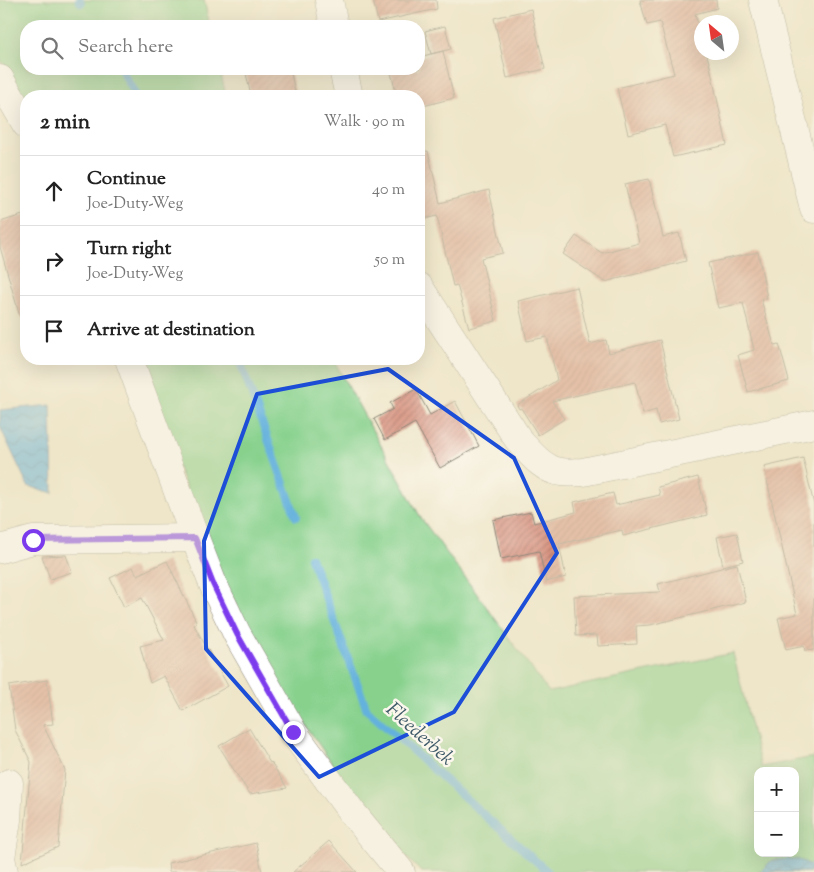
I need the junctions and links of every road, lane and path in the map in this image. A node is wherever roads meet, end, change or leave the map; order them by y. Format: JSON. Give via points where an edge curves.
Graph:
{"nodes":[{"id":1,"x":329,"y":0,"type":"edge"},
{"id":2,"x":763,"y":0,"type":"edge"},
{"id":3,"x":333,"y":20,"type":"edge"},
{"id":4,"x":344,"y":75,"type":"edge"},
{"id":5,"x":0,"y":78,"type":"edge"},
{"id":6,"x":348,"y":90,"type":"edge"},
{"id":7,"x":20,"y":113,"type":"edge"},
{"id":8,"x":814,"y":209,"type":"edge"},
{"id":9,"x":425,"y":296,"type":"edge"},
{"id":10,"x":131,"y":365,"type":"edge"},
{"id":11,"x":814,"y":424,"type":"edge"},
{"id":12,"x":195,"y":538,"type":"junction"},
{"id":13,"x":0,"y":549,"type":"edge"},
{"id":14,"x":9,"y":783,"type":"dead end"},
{"id":15,"x":4,"y":872,"type":"edge"},
{"id":16,"x":401,"y":872,"type":"edge"}],
"edges":[{"from":1,"to":3,"type":"street"},
{"from":2,"to":8,"type":"street"},
{"from":4,"to":6,"type":"street"},
{"from":5,"to":7,"type":"street"},
{"from":9,"to":11,"type":"street","via":[[520,442],[547,467],[561,472],[583,472]]},
{"from":10,"to":12,"type":"street"},
{"from":12,"to":13,"type":"street","via":[[33,540]]},
{"from":12,"to":16,"type":"street","via":[[237,634],[293,732]]},
{"from":14,"to":15,"type":"street","via":[[2,858]]}]}
